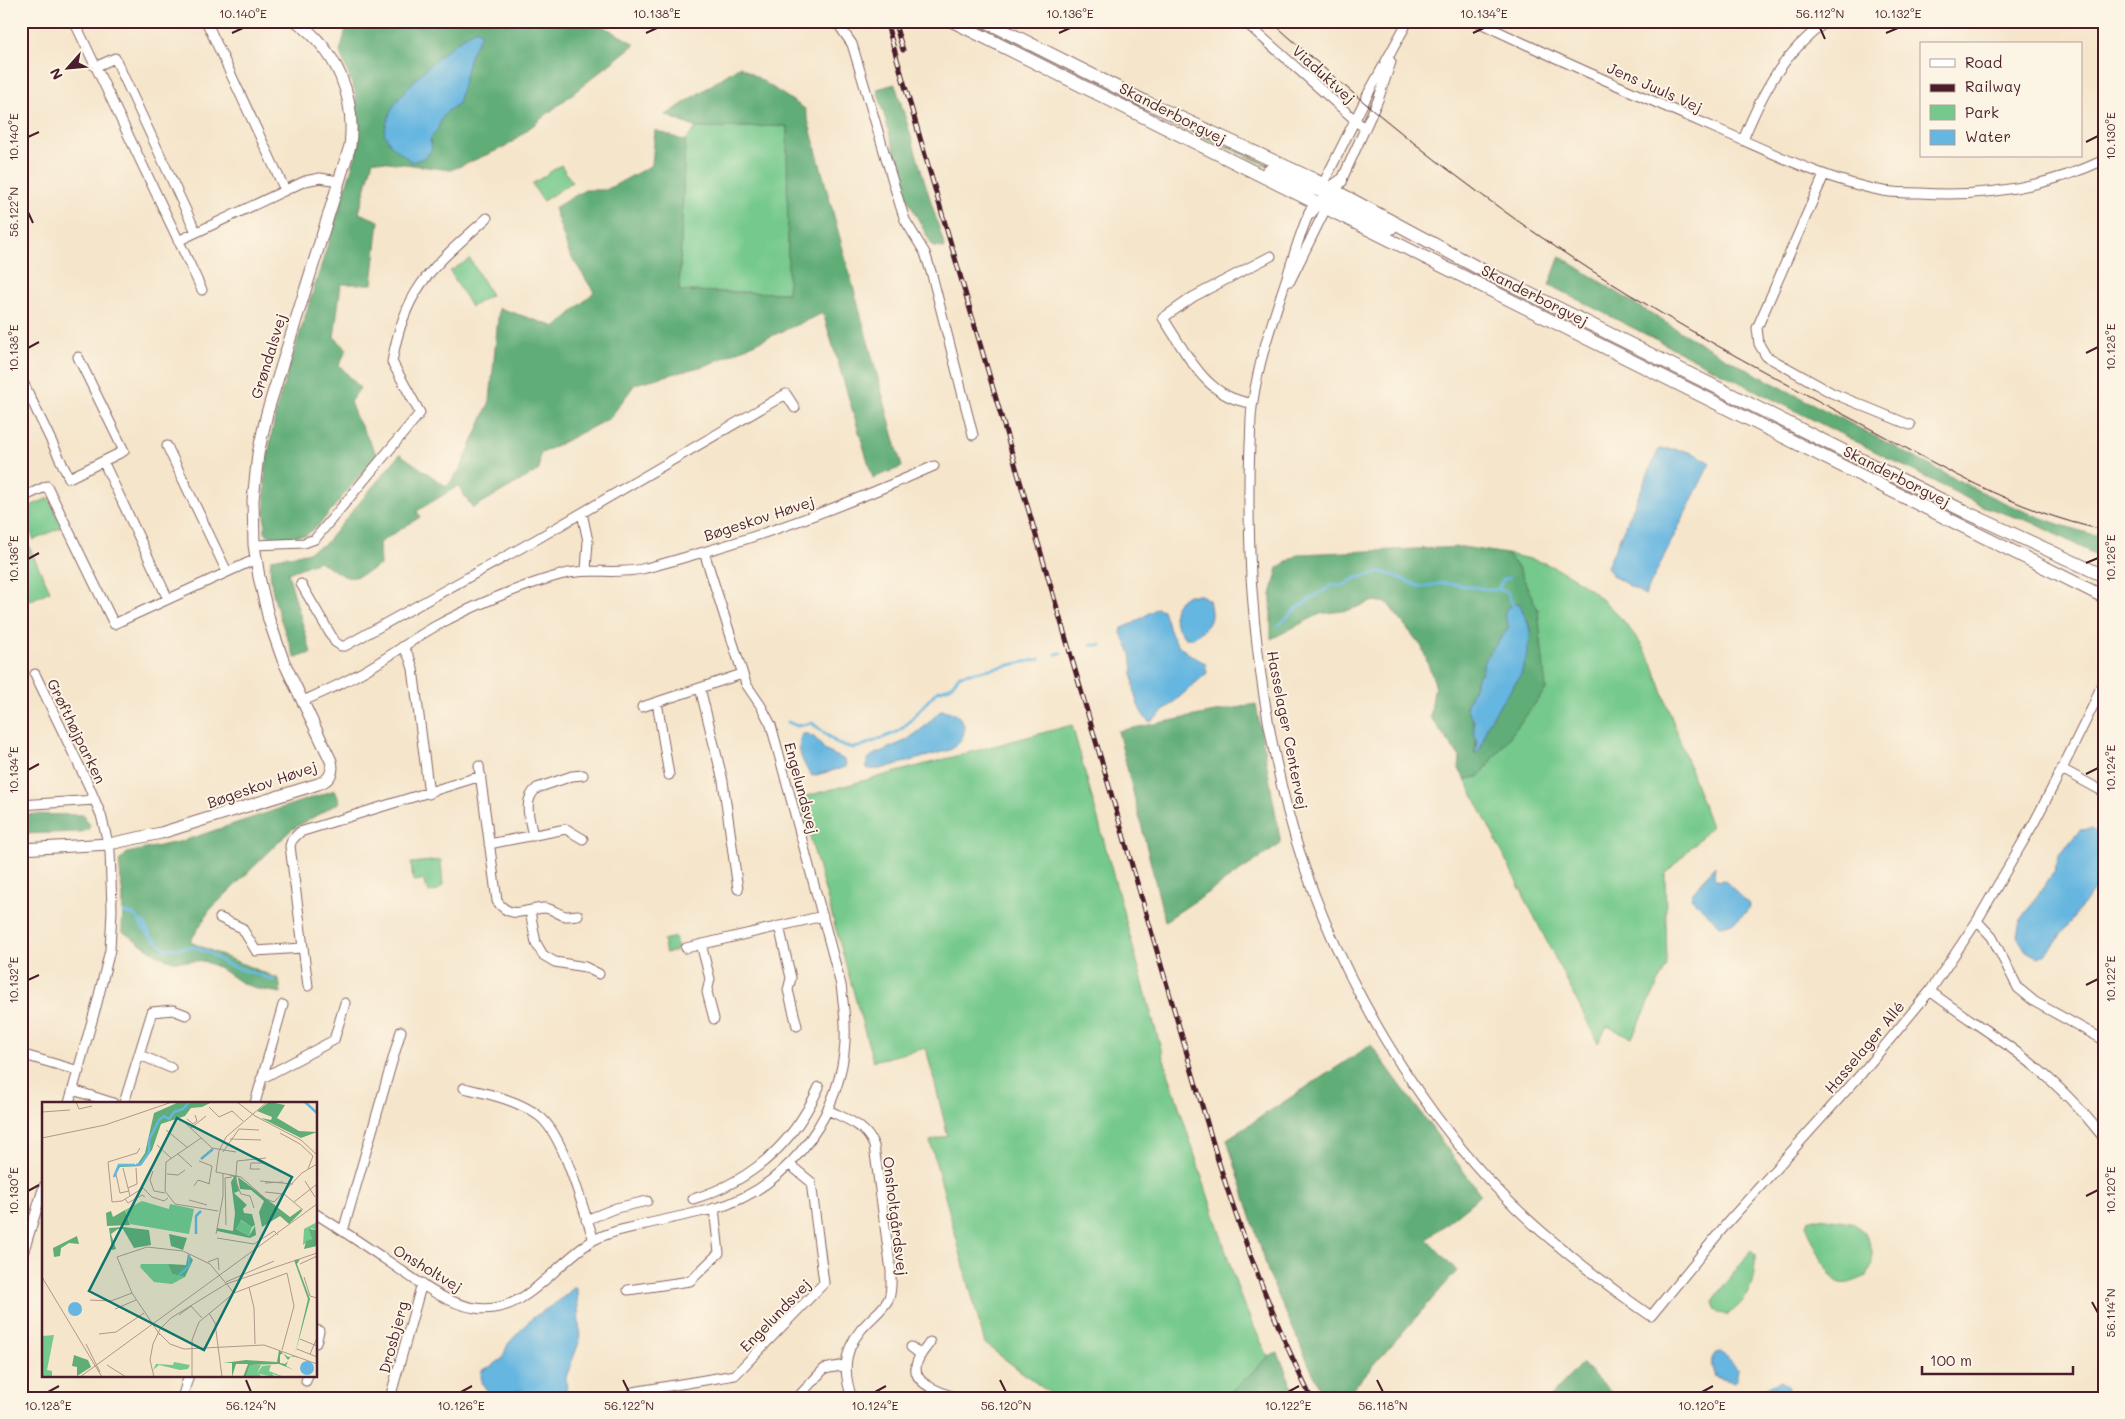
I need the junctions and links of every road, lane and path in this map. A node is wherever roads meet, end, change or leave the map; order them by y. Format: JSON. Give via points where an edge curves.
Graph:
{"nodes":[{"id":1,"x":74,"y":21,"type":"edge"},
{"id":2,"x":206,"y":21,"type":"edge"},
{"id":3,"x":296,"y":21,"type":"edge"},
{"id":4,"x":836,"y":21,"type":"edge"},
{"id":5,"x":952,"y":21,"type":"edge"},
{"id":6,"x":985,"y":21,"type":"edge"},
{"id":7,"x":1244,"y":21,"type":"edge"},
{"id":8,"x":1408,"y":21,"type":"edge"},
{"id":9,"x":1476,"y":21,"type":"edge"},
{"id":10,"x":1826,"y":21,"type":"edge"},
{"id":11,"x":1396,"y":46,"type":"junction"},
{"id":12,"x":95,"y":67,"type":"junction"},
{"id":13,"x":1355,"y":120,"type":"junction"},
{"id":14,"x":1364,"y":128,"type":"junction"},
{"id":15,"x":1743,"y":140,"type":"junction"},
{"id":16,"x":2104,"y":160,"type":"edge"},
{"id":17,"x":1824,"y":175,"type":"junction"},
{"id":18,"x":339,"y":181,"type":"junction"},
{"id":19,"x":285,"y":190,"type":"junction"},
{"id":20,"x":1325,"y":196,"type":"junction"},
{"id":21,"x":487,"y":218,"type":"dead end"},
{"id":22,"x":196,"y":232,"type":"junction"},
{"id":23,"x":178,"y":241,"type":"junction"},
{"id":24,"x":1271,"y":256,"type":"dead end"},
{"id":25,"x":202,"y":290,"type":"dead end"},
{"id":26,"x":1281,"y":293,"type":"junction"},
{"id":27,"x":78,"y":357,"type":"dead end"},
{"id":28,"x":21,"y":378,"type":"edge"},
{"id":29,"x":1252,"y":403,"type":"junction"},
{"id":30,"x":795,"y":408,"type":"dead end"},
{"id":31,"x":1910,"y":424,"type":"dead end"},
{"id":32,"x":973,"y":435,"type":"dead end"},
{"id":33,"x":167,"y":446,"type":"dead end"},
{"id":34,"x":103,"y":461,"type":"junction"},
{"id":35,"x":934,"y":466,"type":"dead end"},
{"id":36,"x":21,"y":498,"type":"edge"},
{"id":37,"x":582,"y":513,"type":"junction"},
{"id":38,"x":254,"y":545,"type":"junction"},
{"id":39,"x":704,"y":552,"type":"junction"},
{"id":40,"x":256,"y":559,"type":"junction"},
{"id":41,"x":586,"y":570,"type":"junction"},
{"id":42,"x":227,"y":572,"type":"junction"},
{"id":43,"x":2104,"y":576,"type":"edge"},
{"id":44,"x":302,"y":584,"type":"dead end"},
{"id":45,"x":2104,"y":597,"type":"edge"},
{"id":46,"x":168,"y":599,"type":"junction"},
{"id":47,"x":403,"y":646,"type":"junction"},
{"id":48,"x":34,"y":674,"type":"dead end"},
{"id":49,"x":742,"y":674,"type":"junction"},
{"id":50,"x":2104,"y":679,"type":"edge"},
{"id":51,"x":700,"y":688,"type":"junction"},
{"id":52,"x":2104,"y":689,"type":"edge"},
{"id":53,"x":303,"y":701,"type":"junction"},
{"id":54,"x":657,"y":702,"type":"junction"},
{"id":55,"x":2093,"y":706,"type":"junction"},
{"id":56,"x":642,"y":707,"type":"dead end"},
{"id":57,"x":479,"y":766,"type":"dead end"},
{"id":58,"x":2062,"y":769,"type":"junction"},
{"id":59,"x":583,"y":775,"type":"dead end"},
{"id":60,"x":481,"y":776,"type":"junction"},
{"id":61,"x":669,"y":776,"type":"dead end"},
{"id":62,"x":2104,"y":792,"type":"edge"},
{"id":63,"x":429,"y":794,"type":"junction"},
{"id":64,"x":95,"y":800,"type":"junction"},
{"id":65,"x":21,"y":805,"type":"edge"},
{"id":66,"x":533,"y":836,"type":"junction"},
{"id":67,"x":583,"y":838,"type":"dead end"},
{"id":68,"x":109,"y":844,"type":"junction"},
{"id":69,"x":489,"y":844,"type":"junction"},
{"id":70,"x":21,"y":849,"type":"edge"},
{"id":71,"x":738,"y":889,"type":"dead end"},
{"id":72,"x":530,"y":911,"type":"junction"},
{"id":73,"x":578,"y":915,"type":"dead end"},
{"id":74,"x":823,"y":916,"type":"junction"},
{"id":75,"x":220,"y":918,"type":"dead end"},
{"id":76,"x":1977,"y":920,"type":"junction"},
{"id":77,"x":779,"y":926,"type":"junction"},
{"id":78,"x":701,"y":944,"type":"junction"},
{"id":79,"x":302,"y":948,"type":"junction"},
{"id":80,"x":686,"y":948,"type":"dead end"},
{"id":81,"x":599,"y":974,"type":"dead end"},
{"id":82,"x":308,"y":986,"type":"dead end"},
{"id":83,"x":1930,"y":991,"type":"junction"},
{"id":84,"x":345,"y":1003,"type":"dead end"},
{"id":85,"x":283,"y":1005,"type":"dead end"},
{"id":86,"x":186,"y":1016,"type":"dead end"},
{"id":87,"x":714,"y":1019,"type":"dead end"},
{"id":88,"x":798,"y":1026,"type":"dead end"},
{"id":89,"x":400,"y":1031,"type":"dead end"},
{"id":90,"x":2104,"y":1040,"type":"edge"},
{"id":91,"x":21,"y":1054,"type":"edge"},
{"id":92,"x":140,"y":1055,"type":"junction"},
{"id":93,"x":171,"y":1068,"type":"dead end"},
{"id":94,"x":79,"y":1071,"type":"junction"},
{"id":95,"x":261,"y":1079,"type":"junction"},
{"id":96,"x":819,"y":1087,"type":"dead end"},
{"id":97,"x":464,"y":1088,"type":"dead end"},
{"id":98,"x":73,"y":1090,"type":"junction"},
{"id":99,"x":69,"y":1102,"type":"edge"},
{"id":100,"x":109,"y":1102,"type":"edge"},
{"id":101,"x":124,"y":1102,"type":"edge"},
{"id":102,"x":255,"y":1102,"type":"edge"},
{"id":103,"x":828,"y":1110,"type":"junction"},
{"id":104,"x":805,"y":1116,"type":"junction"},
{"id":105,"x":819,"y":1125,"type":"junction"},
{"id":106,"x":2104,"y":1138,"type":"edge"},
{"id":107,"x":789,"y":1164,"type":"junction"},
{"id":108,"x":42,"y":1191,"type":"edge"},
{"id":109,"x":693,"y":1199,"type":"dead end"},
{"id":110,"x":647,"y":1201,"type":"dead end"},
{"id":111,"x":714,"y":1208,"type":"junction"},
{"id":112,"x":318,"y":1215,"type":"edge"},
{"id":113,"x":586,"y":1220,"type":"junction"},
{"id":114,"x":343,"y":1231,"type":"junction"},
{"id":115,"x":25,"y":1232,"type":"edge"},
{"id":116,"x":594,"y":1240,"type":"junction"},
{"id":117,"x":21,"y":1260,"type":"edge"},
{"id":118,"x":553,"y":1271,"type":"joint"},
{"id":119,"x":422,"y":1284,"type":"junction"},
{"id":120,"x":628,"y":1290,"type":"dead end"},
{"id":121,"x":1651,"y":1316,"type":"joint"},
{"id":122,"x":930,"y":1342,"type":"dead end"},
{"id":123,"x":911,"y":1347,"type":"dead end"},
{"id":124,"x":921,"y":1355,"type":"junction"},
{"id":125,"x":845,"y":1365,"type":"junction"},
{"id":126,"x":189,"y":1376,"type":"edge"},
{"id":127,"x":633,"y":1392,"type":"dead end"},
{"id":128,"x":650,"y":1394,"type":"edge"},
{"id":129,"x":182,"y":1398,"type":"edge"},
{"id":130,"x":390,"y":1398,"type":"edge"},
{"id":131,"x":797,"y":1398,"type":"edge"},
{"id":132,"x":852,"y":1398,"type":"edge"},
{"id":133,"x":957,"y":1398,"type":"edge"}],
"edges":[{"from":1,"to":12,"type":"street"},
{"from":2,"to":19,"type":"street"},
{"from":3,"to":18,"type":"street","name":"Grøndalsvej","via":[[330,54],[349,100],[352,123]]},
{"from":4,"to":32,"type":"street","via":[[852,44],[905,220],[930,268]]},
{"from":5,"to":20,"type":"main road","name":"Skanderborgvej","via":[[1216,153]]},
{"from":6,"to":20,"type":"main road","name":"Skanderborgvej"},
{"from":7,"to":13,"type":"street","name":"Viaduktvej"},
{"from":8,"to":11,"type":"street"},
{"from":9,"to":15,"type":"street","name":"Jens Juuls Vej"},
{"from":10,"to":15,"type":"street","via":[[1795,47],[1775,75]]},
{"from":11,"to":13,"type":"street"},
{"from":11,"to":14,"type":"street","via":[[1378,100]]},
{"from":12,"to":22,"type":"street","via":[[115,58]]},
{"from":12,"to":23,"type":"street"},
{"from":13,"to":14,"type":"street","name":"Viaduktvej"},
{"from":13,"to":20,"type":"street"},
{"from":14,"to":20,"type":"street"},
{"from":15,"to":17,"type":"street","name":"Jens Juuls Vej"},
{"from":16,"to":17,"type":"street","name":"Jens Juuls Vej","via":[[2040,183],[1992,192],[1884,191]]},
{"from":17,"to":31,"type":"street","via":[[1757,328],[1759,344],[1766,356],[1832,393]]},
{"from":18,"to":19,"type":"street","via":[[313,178]]},
{"from":18,"to":38,"type":"street","name":"Grøndalsvej","via":[[262,432],[254,492]]},
{"from":19,"to":22,"type":"street"},
{"from":20,"to":26,"type":"street","name":"Hasselager Centervej"},
{"from":20,"to":26,"type":"street","name":"Hasselager Centervej","via":[[1291,280]]},
{"from":20,"to":43,"type":"main road","name":"Skanderborgvej","via":[[1454,254],[1959,508]]},
{"from":20,"to":45,"type":"main road","name":"Skanderborgvej"},
{"from":21,"to":38,"type":"street","via":[[420,283],[402,321],[392,362],[420,413],[314,539]]},
{"from":22,"to":23,"type":"street"},
{"from":23,"to":25,"type":"street"},
{"from":24,"to":29,"type":"street","via":[[1193,297],[1163,318],[1204,380],[1230,398]]},
{"from":26,"to":29,"type":"street","name":"Hasselager Centervej","via":[[1264,344]]},
{"from":27,"to":34,"type":"street","via":[[124,451]]},
{"from":28,"to":34,"type":"street","via":[[70,478]]},
{"from":29,"to":121,"type":"street","name":"Hasselager Centervej","via":[[1248,485],[1250,551],[1254,622],[1264,697],[1288,814],[1305,870],[1327,925],[1351,977],[1405,1071],[1477,1166],[1540,1230],[1595,1276]]},
{"from":30,"to":37,"type":"street","via":[[786,394]]},
{"from":33,"to":42,"type":"street"},
{"from":34,"to":46,"type":"street"},
{"from":35,"to":39,"type":"street","name":"Bøgeskov Høvej","via":[[797,522]]},
{"from":36,"to":46,"type":"street","via":[[47,486],[114,624]]},
{"from":37,"to":41,"type":"street","via":[[588,541]]},
{"from":37,"to":44,"type":"street","via":[[345,646],[335,642]]},
{"from":38,"to":40,"type":"street","name":"Grøndalsvej"},
{"from":39,"to":41,"type":"street","name":"Bøgeskov Høvej","via":[[642,569],[621,572]]},
{"from":39,"to":49,"type":"street","name":"Engelundsvej"},
{"from":40,"to":42,"type":"street"},
{"from":40,"to":53,"type":"street","name":"Grøndalsvej","via":[[269,620]]},
{"from":41,"to":47,"type":"street","name":"Bøgeskov Høvej","via":[[561,574],[484,604],[435,626]]},
{"from":42,"to":46,"type":"street"},
{"from":47,"to":53,"type":"street","name":"Bøgeskov Høvej","via":[[358,675]]},
{"from":47,"to":63,"type":"street","via":[[413,669]]},
{"from":48,"to":64,"type":"street","name":"Grøfthøjparken"},
{"from":49,"to":51,"type":"street"},
{"from":49,"to":74,"type":"street","name":"Engelundsvej","via":[[770,725]]},
{"from":50,"to":55,"type":"street","name":"Hasselager Allé"},
{"from":51,"to":54,"type":"street"},
{"from":51,"to":71,"type":"street","via":[[723,781]]},
{"from":52,"to":55,"type":"street","name":"Hasselager Allé"},
{"from":53,"to":68,"type":"street","name":"Bøgeskov Høvej","via":[[332,761],[328,779],[161,833]]},
{"from":54,"to":56,"type":"street"},
{"from":54,"to":61,"type":"street"},
{"from":55,"to":58,"type":"street","name":"Hasselager Allé"},
{"from":57,"to":60,"type":"street"},
{"from":58,"to":62,"type":"street"},
{"from":58,"to":76,"type":"street","name":"Hasselager Allé"},
{"from":59,"to":66,"type":"street","via":[[572,776],[532,792],[528,801]]},
{"from":60,"to":63,"type":"street"},
{"from":60,"to":69,"type":"street"},
{"from":63,"to":79,"type":"street","via":[[300,832],[292,840],[290,846]]},
{"from":64,"to":65,"type":"street","name":"Grøfthøjparken"},
{"from":64,"to":68,"type":"street","name":"Grøfthøjparken"},
{"from":66,"to":67,"type":"street","via":[[566,829]]},
{"from":66,"to":69,"type":"street"},
{"from":68,"to":70,"type":"street","name":"Bøgeskov Høvej"},
{"from":68,"to":94,"type":"street","name":"Grøfthøjparken","via":[[110,950]]},
{"from":69,"to":72,"type":"street","via":[[497,901],[510,912]]},
{"from":72,"to":73,"type":"street","via":[[546,908],[565,916]]},
{"from":72,"to":81,"type":"street","via":[[536,943],[543,955],[554,962],[585,967]]},
{"from":74,"to":77,"type":"street"},
{"from":74,"to":103,"type":"street","name":"Engelundsvej","via":[[840,985],[845,1024],[844,1054]]},
{"from":75,"to":79,"type":"street","via":[[242,928],[256,951]]},
{"from":76,"to":83,"type":"street","name":"Hasselager Allé"},
{"from":76,"to":90,"type":"street","via":[[1992,937],[2018,988],[2034,1002]]},
{"from":77,"to":78,"type":"street"},
{"from":77,"to":88,"type":"street","via":[[791,978],[788,990]]},
{"from":78,"to":80,"type":"street"},
{"from":78,"to":87,"type":"street","via":[[710,979],[708,992]]},
{"from":79,"to":82,"type":"street"},
{"from":83,"to":106,"type":"street","via":[[2016,1052],[2059,1088]]},
{"from":83,"to":121,"type":"street","name":"Hasselager Allé","via":[[1862,1073],[1728,1222]]},
{"from":84,"to":95,"type":"street","via":[[334,1040]]},
{"from":85,"to":95,"type":"street"},
{"from":86,"to":92,"type":"street","via":[[173,1010],[152,1012]]},
{"from":89,"to":114,"type":"street"},
{"from":91,"to":94,"type":"street"},
{"from":92,"to":93,"type":"street"},
{"from":92,"to":101,"type":"street"},
{"from":94,"to":98,"type":"street","name":"Grøfthøjparken"},
{"from":95,"to":102,"type":"street"},
{"from":96,"to":104,"type":"street"},
{"from":97,"to":113,"type":"street","via":[[520,1106],[545,1122],[557,1139]]},
{"from":98,"to":99,"type":"street","name":"Grøfthøjparken"},
{"from":98,"to":100,"type":"street"},
{"from":103,"to":105,"type":"street","name":"Engelundsvej"},
{"from":103,"to":125,"type":"street","name":"Onsholtgårdsvej","via":[[858,1124],[874,1146],[892,1284],[883,1308],[858,1332]]},
{"from":104,"to":105,"type":"street"},
{"from":104,"to":109,"type":"street","via":[[787,1141],[751,1172]]},
{"from":105,"to":107,"type":"street","name":"Engelundsvej"},
{"from":107,"to":111,"type":"street","name":"Engelundsvej","via":[[774,1178],[740,1198]]},
{"from":107,"to":128,"type":"street","name":"Engelundsvej","via":[[811,1182],[824,1283],[735,1375]]},
{"from":108,"to":115,"type":"street"},
{"from":110,"to":113,"type":"street","via":[[616,1208]]},
{"from":111,"to":116,"type":"street","name":"Engelundsvej","via":[[618,1230]]},
{"from":111,"to":120,"type":"street","via":[[719,1253],[690,1281]]},
{"from":112,"to":114,"type":"street","name":"Onsholtvej"},
{"from":113,"to":116,"type":"street"},
{"from":114,"to":119,"type":"street","name":"Onsholtvej"},
{"from":115,"to":117,"type":"street"},
{"from":116,"to":118,"type":"street","name":"Engelundsvej"},
{"from":118,"to":119,"type":"street","name":"Onsholtvej","via":[[524,1298],[491,1308],[475,1308],[455,1302]]},
{"from":119,"to":130,"type":"street","name":"Drosbjerg"},
{"from":122,"to":124,"type":"street"},
{"from":123,"to":124,"type":"street"},
{"from":124,"to":133,"type":"street","via":[[916,1366],[922,1383]]},
{"from":125,"to":131,"type":"street","via":[[824,1369]]},
{"from":125,"to":132,"type":"street","name":"Onsholtgårdsvej","via":[[846,1383]]},
{"from":126,"to":129,"type":"street"},
{"from":127,"to":128,"type":"street","name":"Engelundsvej"}]}
